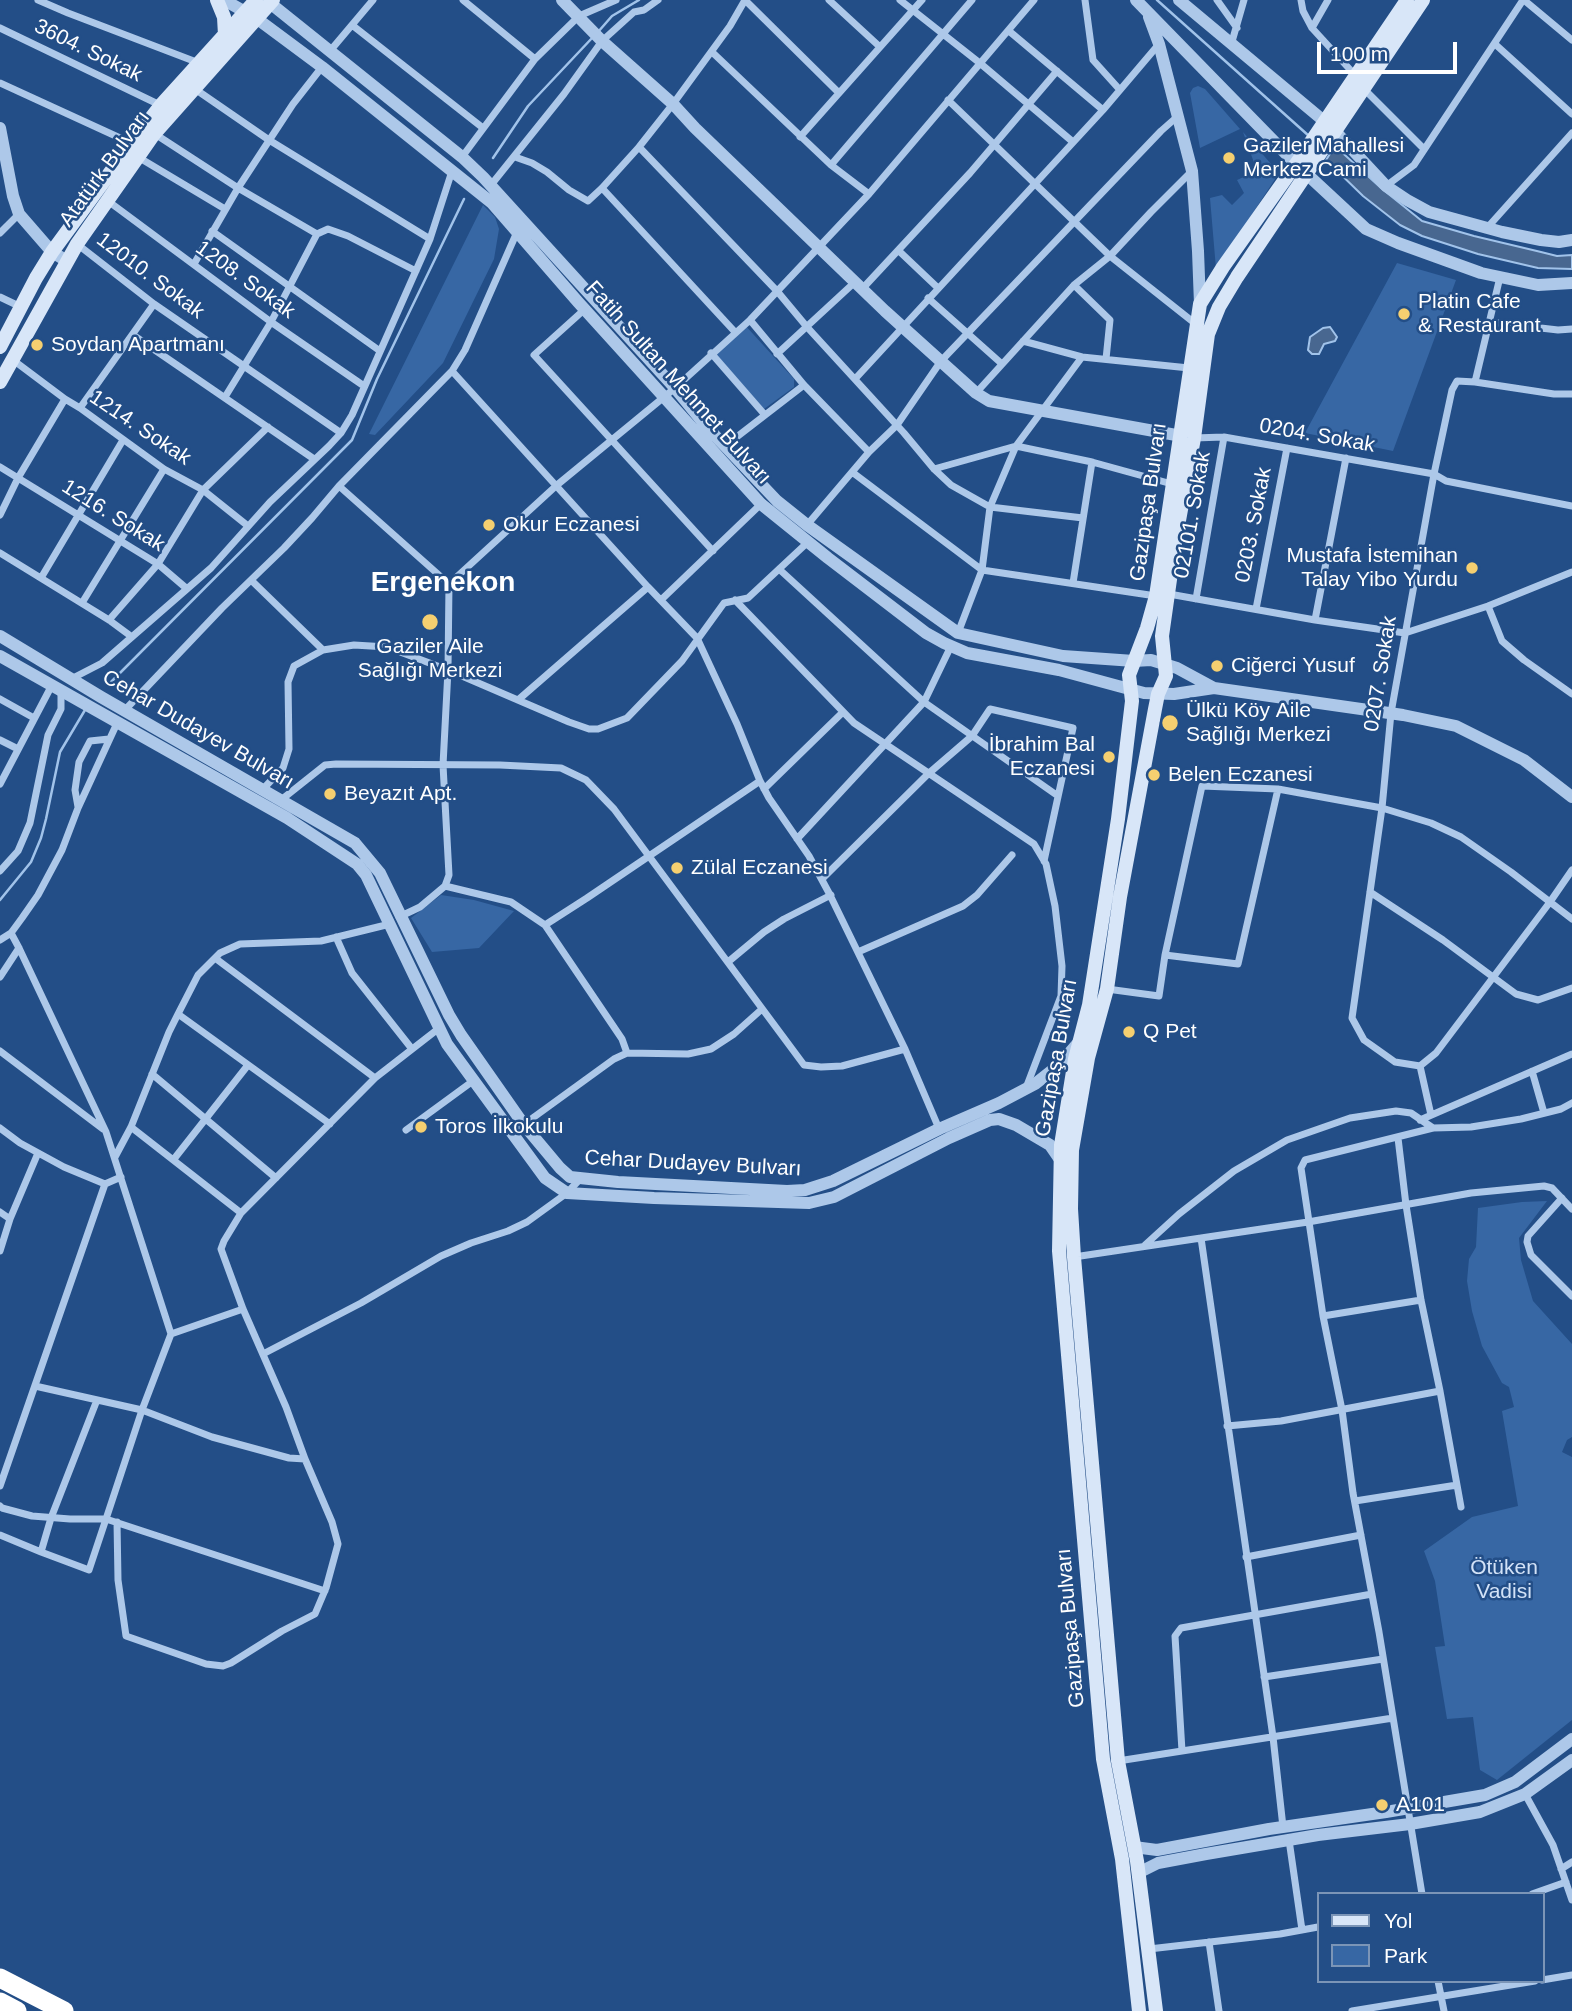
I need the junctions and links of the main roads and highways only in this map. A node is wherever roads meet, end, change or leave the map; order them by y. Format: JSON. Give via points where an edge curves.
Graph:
{"nodes":[{"id":1,"x":217,"y":0,"type":"edge"},
{"id":2,"x":1407,"y":0,"type":"edge"},
{"id":3,"x":1423,"y":0,"type":"edge"},
{"id":4,"x":265,"y":1,"type":"edge"},
{"id":5,"x":251,"y":15,"type":"junction"},
{"id":6,"x":225,"y":35,"type":"junction"},
{"id":7,"x":134,"y":150,"type":"junction"},
{"id":8,"x":1302,"y":163,"type":"junction"},
{"id":9,"x":0,"y":347,"type":"edge"},
{"id":10,"x":0,"y":382,"type":"edge"},
{"id":11,"x":1187,"y":437,"type":"junction"},
{"id":12,"x":1162,"y":595,"type":"junction"},
{"id":13,"x":0,"y":1978,"type":"edge"},
{"id":14,"x":0,"y":2002,"type":"edge"},
{"id":15,"x":17,"y":2011,"type":"edge"},
{"id":16,"x":64,"y":2011,"type":"edge"},
{"id":17,"x":1139,"y":2011,"type":"edge"},
{"id":18,"x":1156,"y":2011,"type":"edge"}],
"edges":[{"from":1,"to":6,"type":"main road"},
{"from":2,"to":8,"type":"main road","via":[[1315,134]]},
{"from":3,"to":8,"type":"main road","name":"Gazipaşa Bulvarı","via":[[1317,158]]},
{"from":4,"to":5,"type":"main road","name":"Atatürk Bulvarı"},
{"from":5,"to":6,"type":"main road","name":"Atatürk Bulvarı"},
{"from":5,"to":7,"type":"main road","name":"Atatürk Bulvarı","via":[[195,89]]},
{"from":6,"to":7,"type":"main road","name":"Atatürk Bulvarı","via":[[161,105]]},
{"from":7,"to":9,"type":"main road","name":"Atatürk Bulvarı","via":[[52,252]]},
{"from":7,"to":10,"type":"main road","name":"Atatürk Bulvarı"},
{"from":8,"to":11,"type":"main road","name":"Gazipaşa Bulvarı","via":[[1219,307],[1208,334]]},
{"from":8,"to":11,"type":"main road","name":"Gazipaşa Bulvarı","via":[[1200,304],[1189,368]]},
{"from":11,"to":12,"type":"main road","name":"Gazipaşa Bulvarı"},
{"from":11,"to":12,"type":"main road","name":"Gazipaşa Bulvarı","via":[[1172,484]]},
{"from":12,"to":17,"type":"main road","name":"Gazipaşa Bulvarı","via":[[1129,674],[1132,701],[1118,819],[1061,1145],[1059,1251],[1103,1759],[1122,1859]]},
{"from":12,"to":18,"type":"main road","name":"Gazipaşa Bulvarı","via":[[1166,676],[1158,694],[1107,989],[1088,1058],[1072,1150],[1071,1209],[1118,1761]]},
{"from":13,"to":16,"type":"highway"},
{"from":14,"to":15,"type":"highway"}]}
